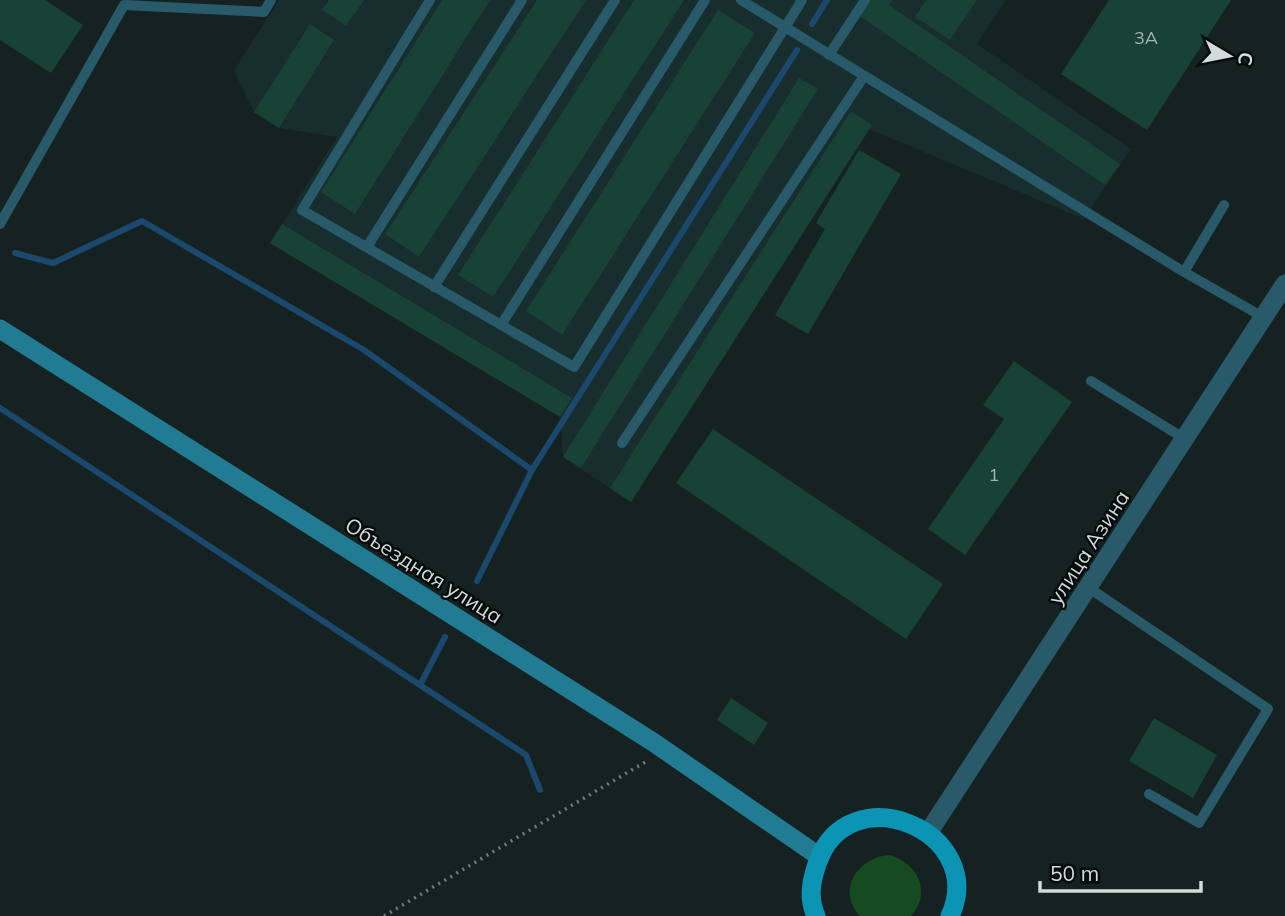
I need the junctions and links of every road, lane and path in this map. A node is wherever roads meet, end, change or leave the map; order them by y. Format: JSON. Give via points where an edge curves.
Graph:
{"nodes":[{"id":1,"x":271,"y":0,"type":"edge"},
{"id":2,"x":429,"y":0,"type":"edge"},
{"id":3,"x":522,"y":0,"type":"edge"},
{"id":4,"x":615,"y":0,"type":"edge"},
{"id":5,"x":705,"y":0,"type":"edge"},
{"id":6,"x":741,"y":0,"type":"edge"},
{"id":7,"x":802,"y":0,"type":"edge"},
{"id":8,"x":865,"y":0,"type":"edge"},
{"id":9,"x":125,"y":3,"type":"edge"},
{"id":10,"x":785,"y":27,"type":"junction"},
{"id":11,"x":829,"y":55,"type":"junction"},
{"id":12,"x":864,"y":76,"type":"junction"},
{"id":13,"x":1224,"y":205,"type":"dead end"},
{"id":14,"x":0,"y":224,"type":"edge"},
{"id":15,"x":367,"y":247,"type":"junction"},
{"id":16,"x":1184,"y":272,"type":"junction"},
{"id":17,"x":1285,"y":284,"type":"edge"},
{"id":18,"x":434,"y":287,"type":"junction"},
{"id":19,"x":1263,"y":317,"type":"junction"},
{"id":20,"x":501,"y":325,"type":"junction"},
{"id":21,"x":0,"y":329,"type":"edge"},
{"id":22,"x":1091,"y":381,"type":"dead end"},
{"id":23,"x":1185,"y":439,"type":"junction"},
{"id":24,"x":622,"y":443,"type":"dead end"},
{"id":25,"x":1089,"y":588,"type":"junction"},
{"id":26,"x":666,"y":750,"type":"junction"},
{"id":27,"x":1149,"y":794,"type":"dead end"},
{"id":28,"x":928,"y":833,"type":"junction"},
{"id":29,"x":820,"y":857,"type":"junction"},
{"id":30,"x":384,"y":916,"type":"edge"},
{"id":31,"x":816,"y":916,"type":"edge"},
{"id":32,"x":950,"y":916,"type":"edge"}],
"edges":[{"from":1,"to":9,"type":"lane","via":[[264,12]]},
{"from":2,"to":15,"type":"lane","via":[[302,210]]},
{"from":3,"to":15,"type":"lane"},
{"from":4,"to":18,"type":"lane"},
{"from":5,"to":20,"type":"lane"},
{"from":6,"to":10,"type":"lane"},
{"from":7,"to":10,"type":"lane"},
{"from":8,"to":11,"type":"lane"},
{"from":9,"to":14,"type":"lane"},
{"from":10,"to":11,"type":"lane"},
{"from":10,"to":20,"type":"lane","via":[[573,367]]},
{"from":11,"to":12,"type":"lane"},
{"from":12,"to":16,"type":"lane"},
{"from":12,"to":24,"type":"lane"},
{"from":13,"to":16,"type":"lane"},
{"from":15,"to":18,"type":"lane"},
{"from":16,"to":19,"type":"lane"},
{"from":17,"to":19,"type":"street","name":"улица Азина"},
{"from":18,"to":20,"type":"lane"},
{"from":19,"to":23,"type":"street","name":"улица Азина"},
{"from":21,"to":26,"type":"main road","name":"Объездная улица"},
{"from":22,"to":23,"type":"lane"},
{"from":23,"to":25,"type":"street","name":"улица Азина"},
{"from":25,"to":27,"type":"lane","via":[[1268,709],[1199,823]]},
{"from":25,"to":28,"type":"street","name":"улица Азина"},
{"from":26,"to":29,"type":"main road","name":"Объездная улица"},
{"from":26,"to":30,"type":"path"},
{"from":28,"to":29,"type":"main road","via":[[895,818],[871,818],[848,826],[829,841]]},
{"from":28,"to":32,"type":"main road","via":[[950,862],[956,886]]},
{"from":29,"to":31,"type":"main road","via":[[810,884]]}]}
